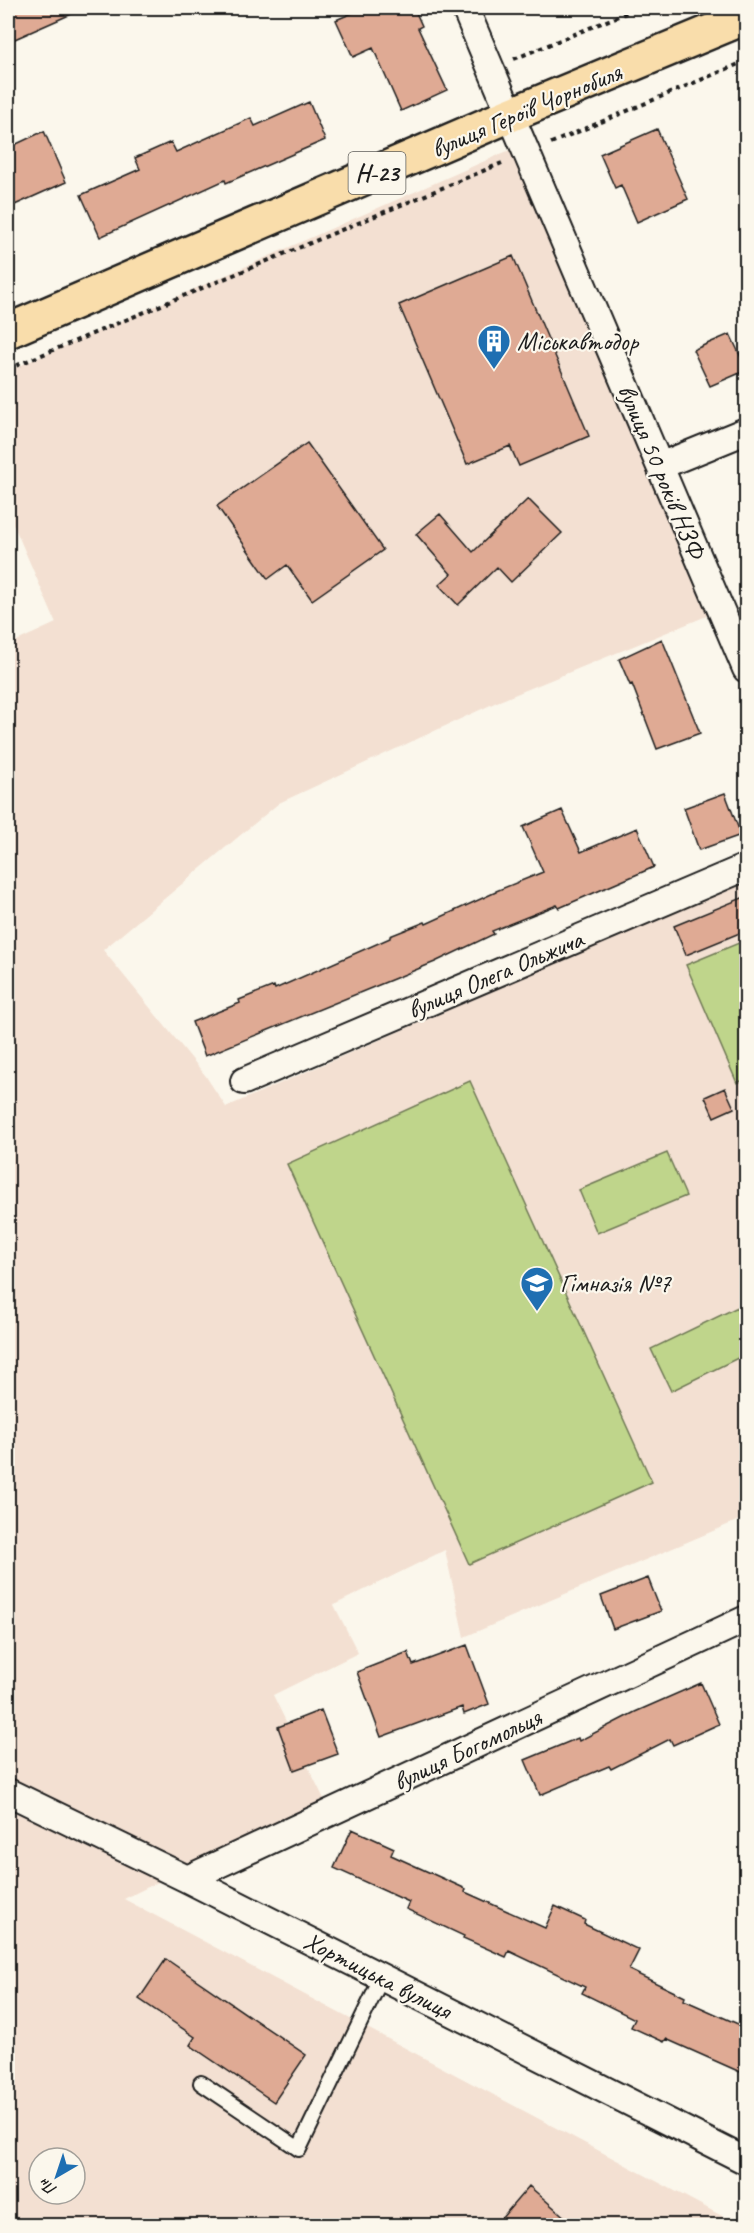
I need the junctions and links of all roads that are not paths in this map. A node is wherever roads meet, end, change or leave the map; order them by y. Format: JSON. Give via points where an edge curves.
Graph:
{"nodes":[{"id":1,"x":465,"y":8,"type":"edge"},
{"id":2,"x":747,"y":17,"type":"edge"},
{"id":3,"x":510,"y":115,"type":"junction"},
{"id":4,"x":8,"y":331,"type":"edge"},
{"id":5,"x":747,"y":431,"type":"edge"},
{"id":6,"x":660,"y":466,"type":"junction"},
{"id":7,"x":747,"y":669,"type":"edge"},
{"id":8,"x":747,"y":867,"type":"edge"},
{"id":9,"x":244,"y":1081,"type":"dead end"},
{"id":10,"x":747,"y":1619,"type":"edge"},
{"id":11,"x":8,"y":1792,"type":"edge"},
{"id":12,"x":187,"y":1879,"type":"junction"},
{"id":13,"x":382,"y":1977,"type":"junction"},
{"id":14,"x":201,"y":2083,"type":"dead end"},
{"id":15,"x":747,"y":2161,"type":"edge"}],
"edges":[{"from":1,"to":3,"type":"street","name":"вулиця 50 років НЗФ"},
{"from":2,"to":3,"type":"main road","name":"вулиця Героїв Чорнобиля","number":"Н-23"},
{"from":3,"to":4,"type":"main road","name":"вулиця Героїв Чорнобиля","number":"Н-23"},
{"from":3,"to":6,"type":"street","name":"вулиця 50 років НЗФ"},
{"from":5,"to":6,"type":"street"},
{"from":6,"to":7,"type":"street","name":"вулиця 50 років НЗФ"},
{"from":8,"to":9,"type":"street","name":"вулиця Олега Ольжича"},
{"from":10,"to":12,"type":"street","name":"вулиця Богомольця"},
{"from":11,"to":12,"type":"street","name":"Хортицька вулиця"},
{"from":12,"to":13,"type":"street","name":"Хортицька вулиця"},
{"from":13,"to":14,"type":"lane","via":[[299,2150]]},
{"from":13,"to":15,"type":"street","name":"Хортицька вулиця"}]}
